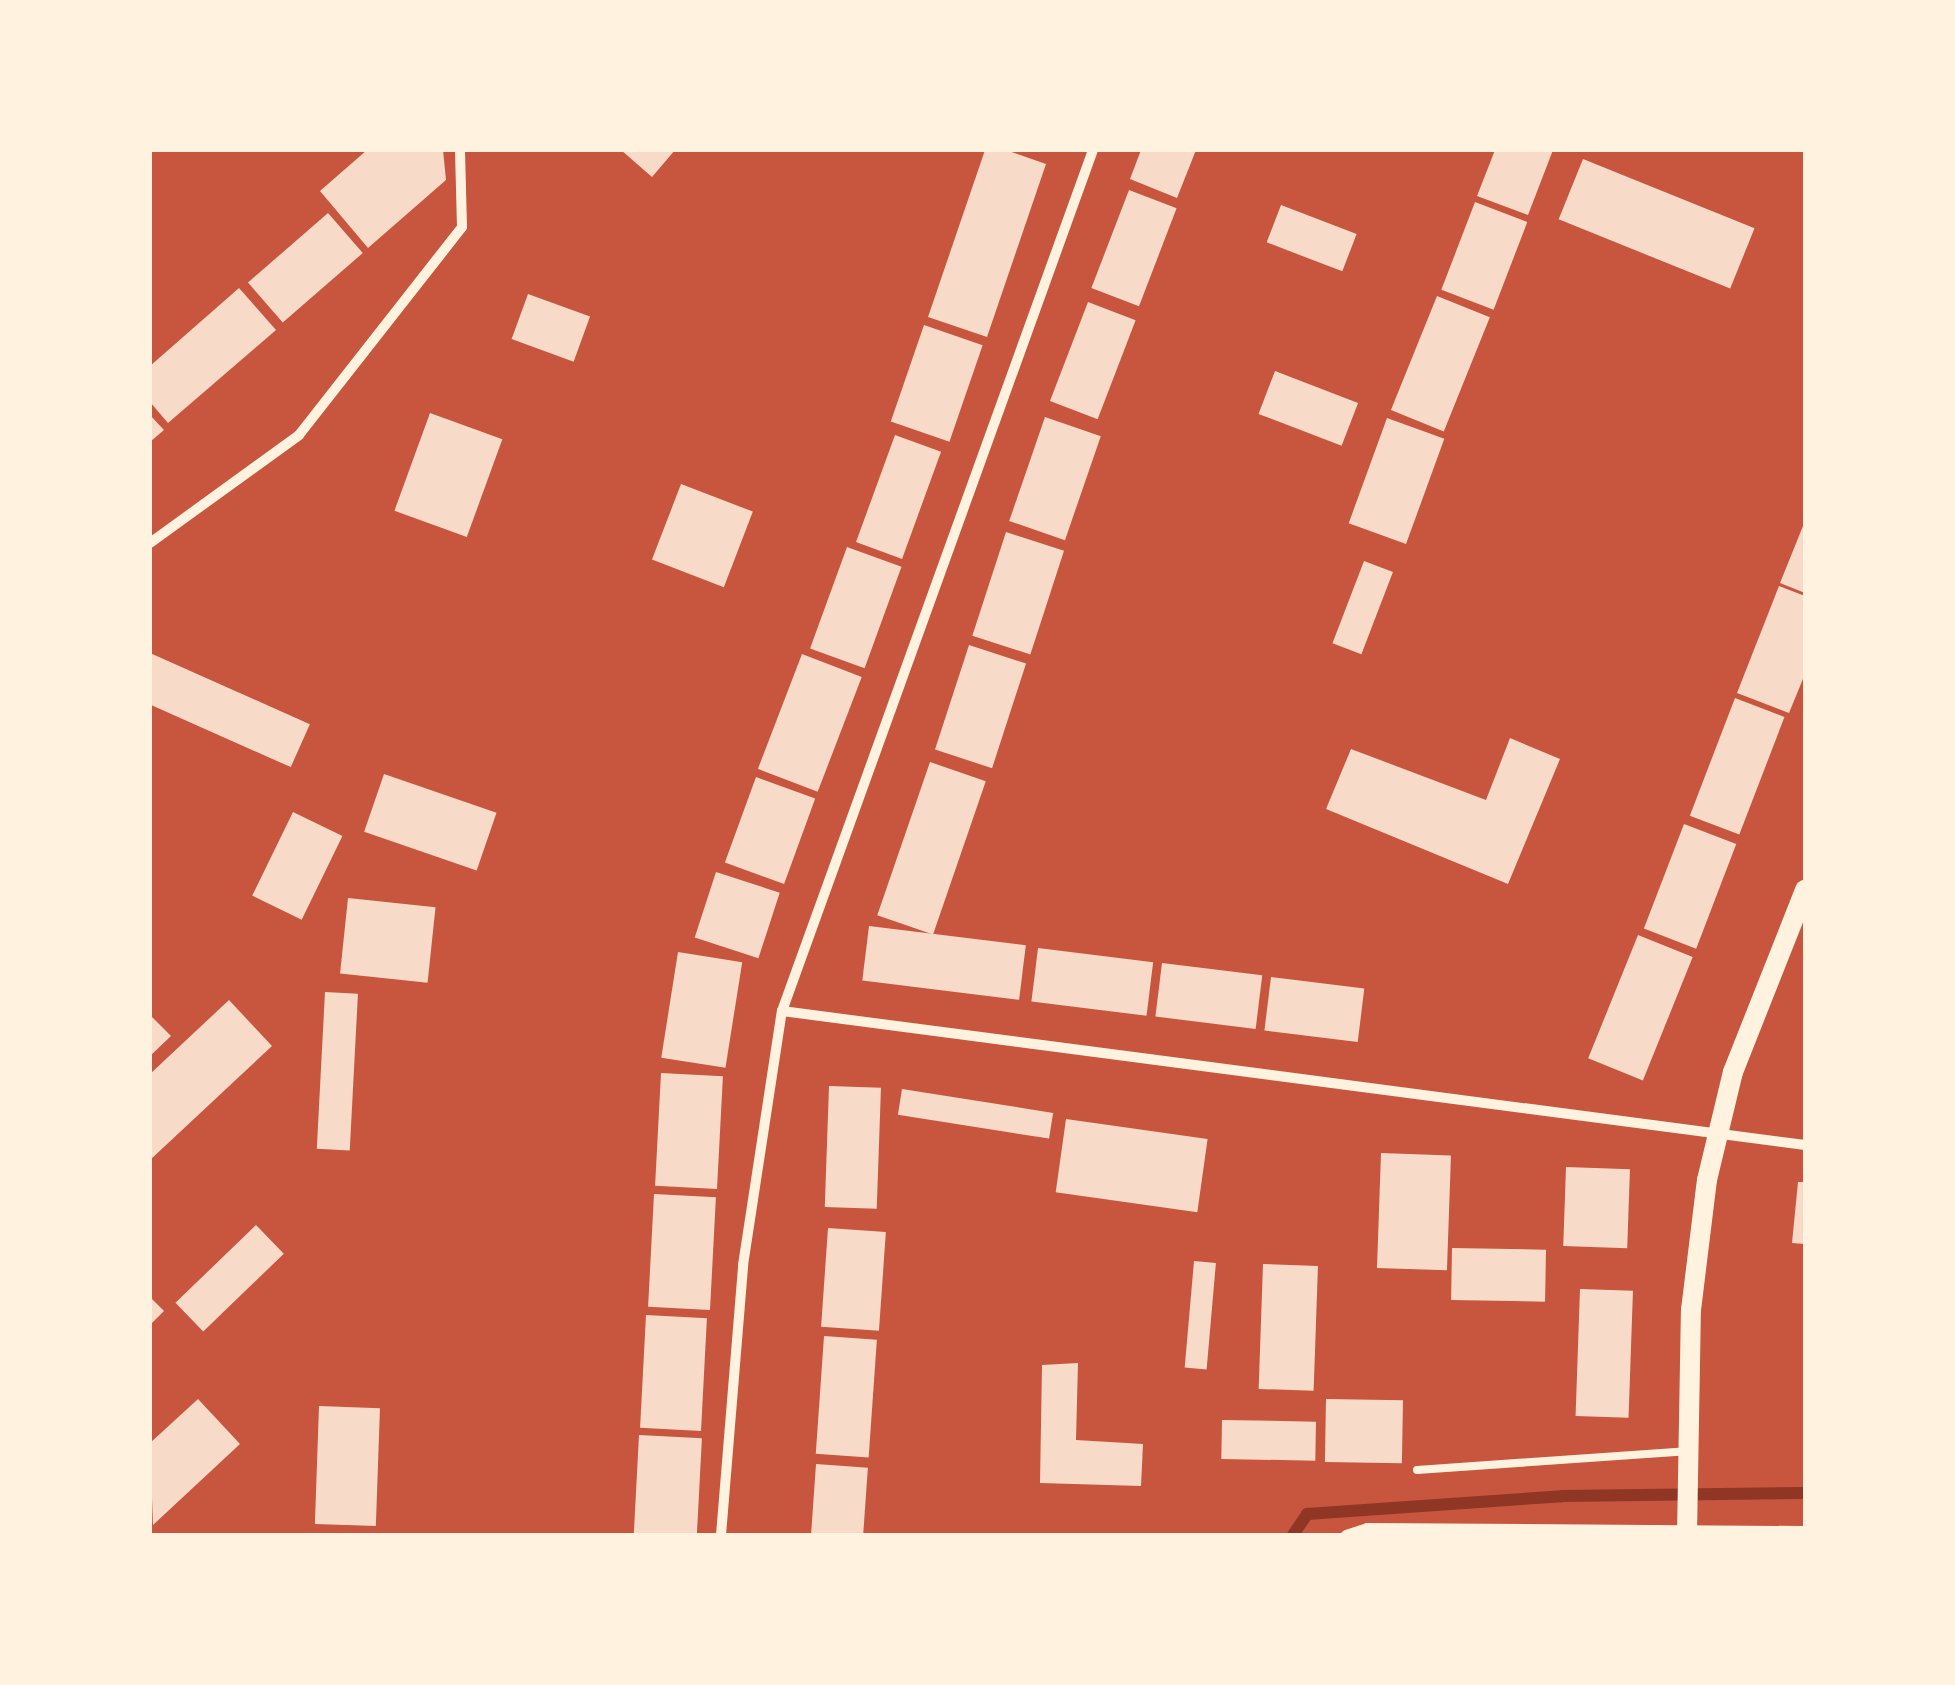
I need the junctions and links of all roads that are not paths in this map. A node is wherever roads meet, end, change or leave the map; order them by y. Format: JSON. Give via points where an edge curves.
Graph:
{"nodes":[{"id":1,"x":460,"y":150,"type":"edge"},
{"id":2,"x":1093,"y":150,"type":"edge"},
{"id":3,"x":150,"y":544,"type":"edge"},
{"id":4,"x":1805,"y":890,"type":"edge"},
{"id":5,"x":782,"y":1012,"type":"junction"},
{"id":6,"x":1716,"y":1136,"type":"junction"},
{"id":7,"x":1805,"y":1144,"type":"edge"},
{"id":8,"x":1686,"y":1451,"type":"junction"},
{"id":9,"x":1417,"y":1470,"type":"dead end"},
{"id":10,"x":1805,"y":1532,"type":"edge"},
{"id":11,"x":1687,"y":1533,"type":"edge"},
{"id":12,"x":722,"y":1535,"type":"edge"},
{"id":13,"x":1346,"y":1535,"type":"edge"}],
"edges":[{"from":1,"to":3,"type":"street","via":[[462,227],[322,405],[298,435]]},
{"from":2,"to":5,"type":"street"},
{"from":4,"to":6,"type":"main road","via":[[1733,1072]]},
{"from":5,"to":6,"type":"street"},
{"from":5,"to":12,"type":"street","via":[[743,1266]]},
{"from":6,"to":7,"type":"street"},
{"from":6,"to":8,"type":"main road","via":[[1692,1310]]},
{"from":8,"to":9,"type":"lane"},
{"from":8,"to":11,"type":"main road"},
{"from":10,"to":11,"type":"street"},
{"from":11,"to":13,"type":"street","via":[[1367,1528]]}]}
